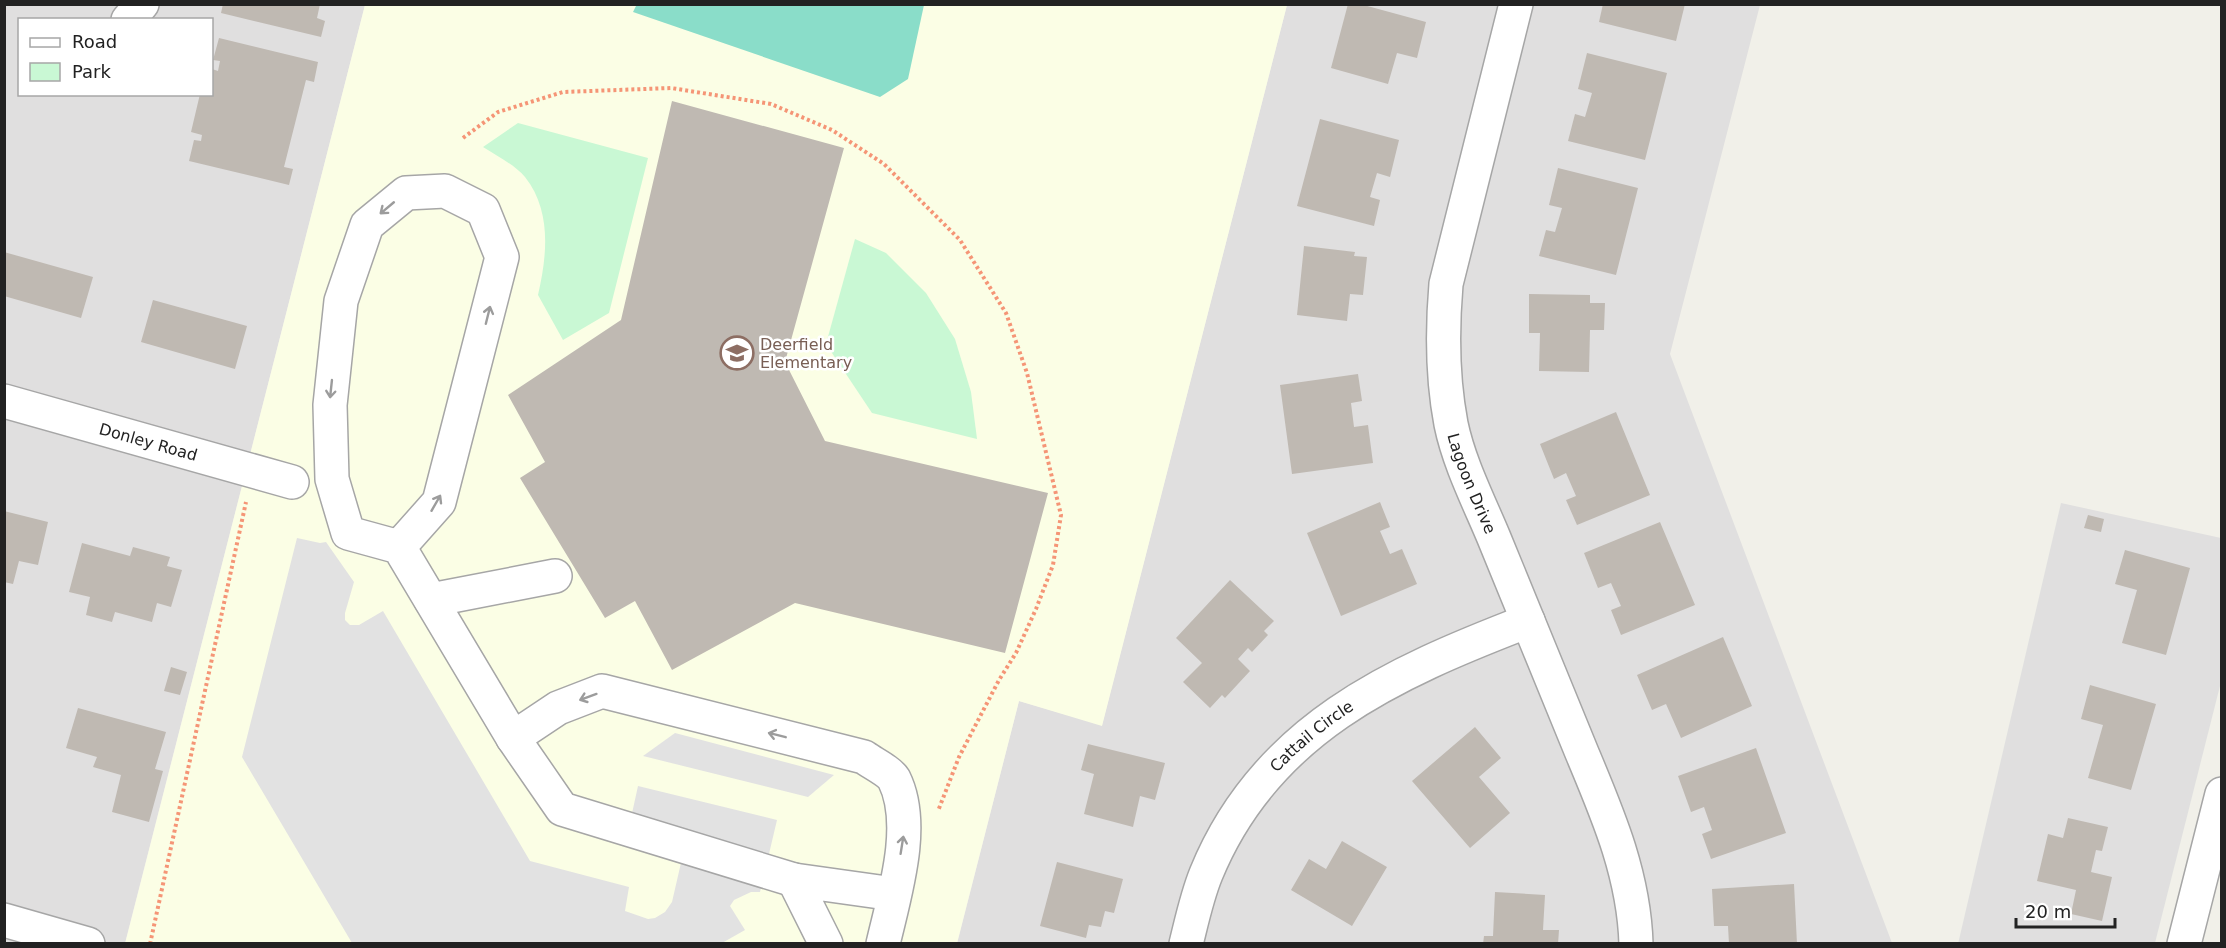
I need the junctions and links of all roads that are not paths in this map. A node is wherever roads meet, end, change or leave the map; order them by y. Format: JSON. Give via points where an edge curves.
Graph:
{"nodes":[{"id":1,"x":142,"y":4,"type":"edge"},
{"id":2,"x":1516,"y":4,"type":"edge"},
{"id":3,"x":130,"y":18,"type":"edge"},
{"id":4,"x":4,"y":401,"type":"edge"},
{"id":5,"x":292,"y":482,"type":"dead end"},
{"id":6,"x":399,"y":547,"type":"junction"},
{"id":7,"x":555,"y":576,"type":"dead end"},
{"id":8,"x":431,"y":600,"type":"junction"},
{"id":9,"x":1528,"y":621,"type":"junction"},
{"id":10,"x":513,"y":738,"type":"junction"},
{"id":11,"x":2222,"y":794,"type":"edge"},
{"id":12,"x":794,"y":880,"type":"junction"},
{"id":13,"x":894,"y":894,"type":"junction"},
{"id":14,"x":4,"y":920,"type":"edge"},
{"id":15,"x":88,"y":944,"type":"edge"},
{"id":16,"x":826,"y":944,"type":"edge"},
{"id":17,"x":883,"y":944,"type":"edge"},
{"id":18,"x":1186,"y":944,"type":"edge"},
{"id":19,"x":1636,"y":944,"type":"edge"},
{"id":20,"x":2184,"y":944,"type":"edge"}],
"edges":[{"from":1,"to":3,"type":"street"},
{"from":2,"to":9,"type":"street","name":"Lagoon Drive","via":[[1446,284],[1443,372],[1451,426]]},
{"from":4,"to":5,"type":"street","name":"Donley Road"},
{"from":6,"to":6,"type":"street","one_way":true,"via":[[439,502],[502,257],[483,210],[445,191],[406,193],[367,225],[341,301],[330,422],[332,479],[348,533]]},
{"from":6,"to":8,"type":"street"},
{"from":7,"to":8,"type":"street"},
{"from":8,"to":10,"type":"street"},
{"from":9,"to":18,"type":"street","name":"Cattail Circle","via":[[1379,686],[1349,703],[1294,746],[1260,784],[1224,837],[1206,874]]},
{"from":9,"to":19,"type":"street","name":"Lagoon Drive","via":[[1607,813],[1635,910]]},
{"from":10,"to":12,"type":"street","via":[[562,809]]},
{"from":13,"to":10,"type":"street","one_way":true,"via":[[905,824],[893,778],[864,757],[602,691],[558,708]]},
{"from":11,"to":20,"type":"street"},
{"from":12,"to":13,"type":"street"},
{"from":12,"to":16,"type":"street"},
{"from":13,"to":17,"type":"street"},
{"from":14,"to":15,"type":"street"}]}
